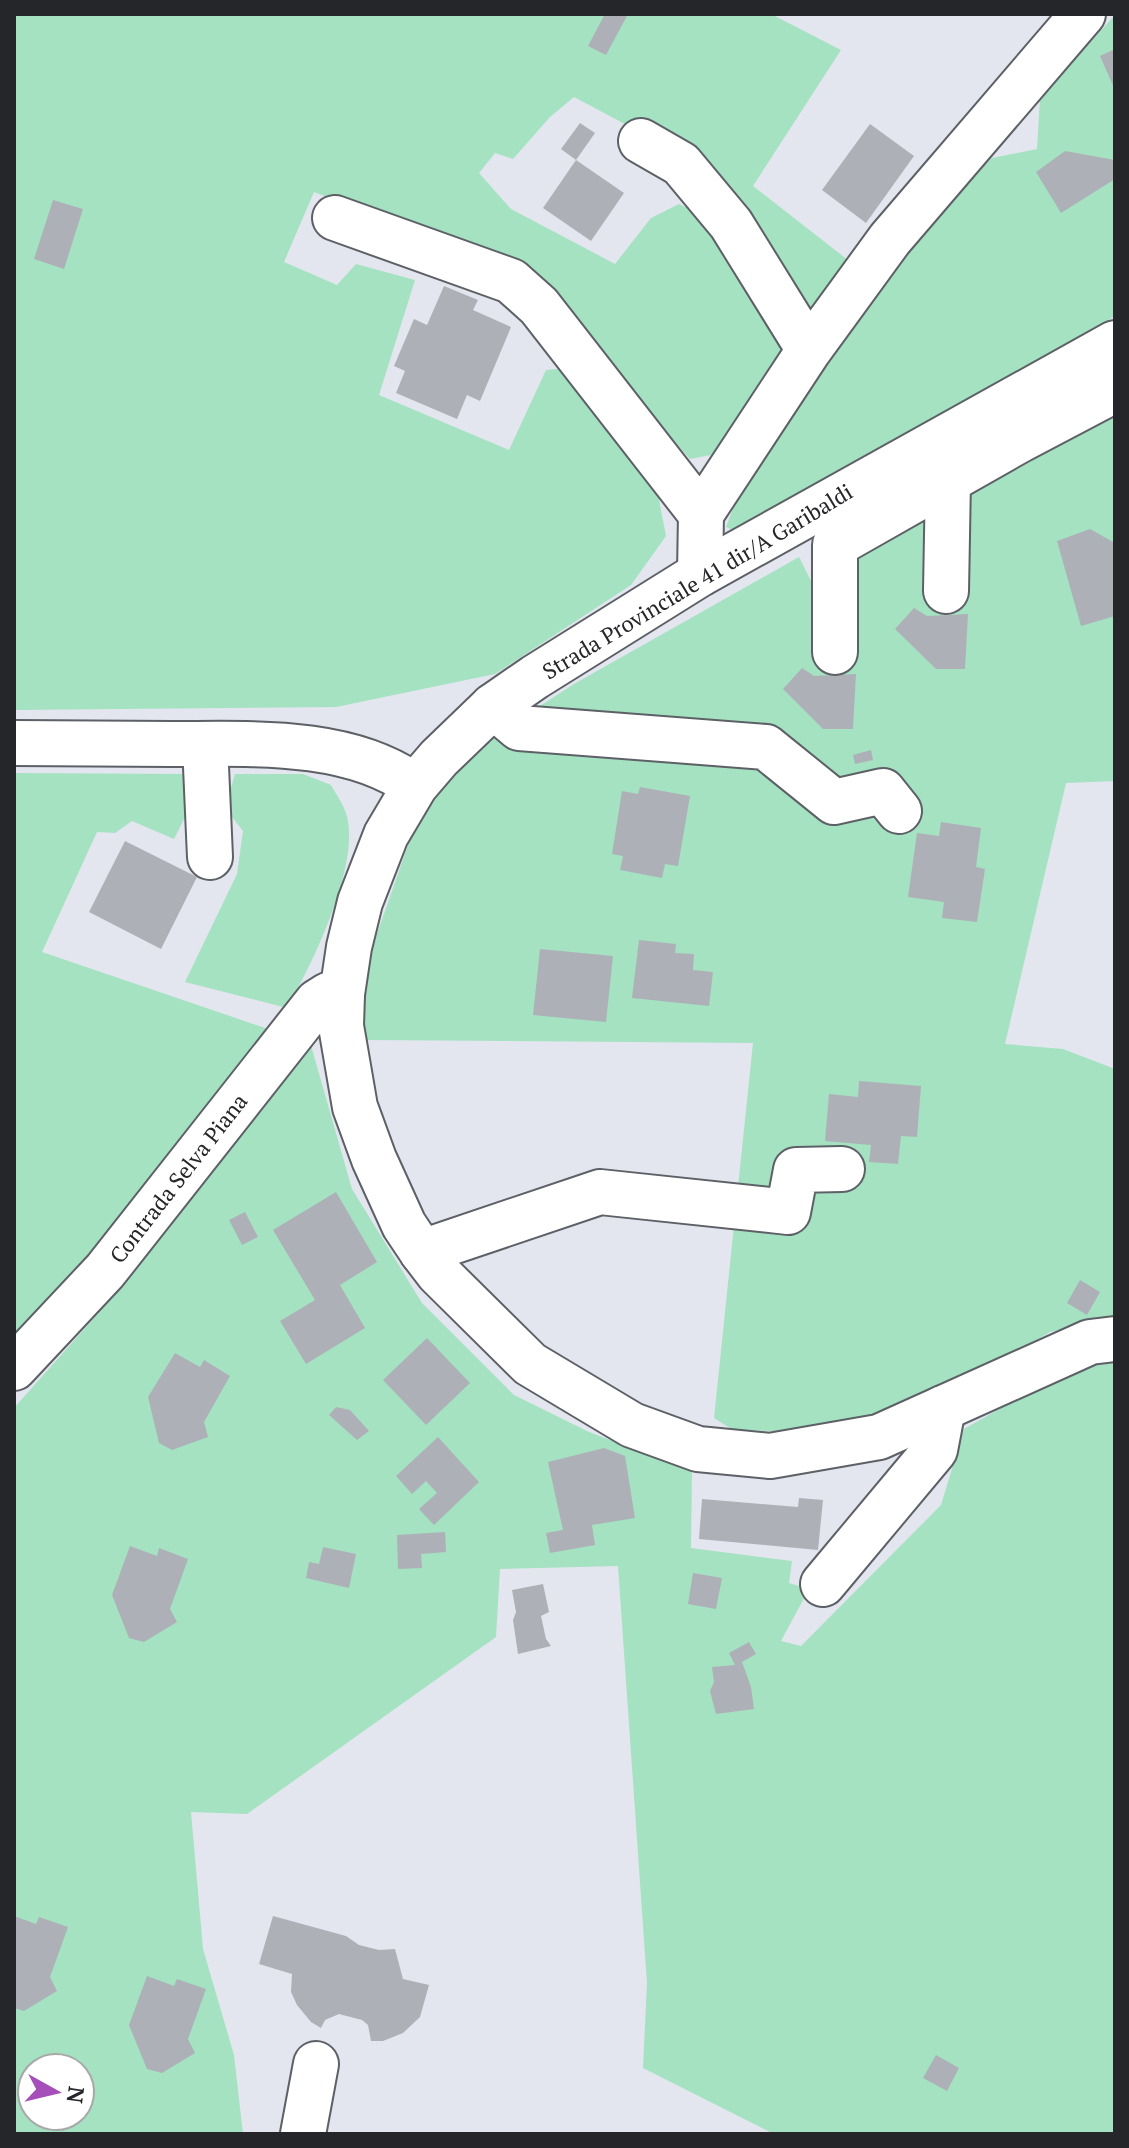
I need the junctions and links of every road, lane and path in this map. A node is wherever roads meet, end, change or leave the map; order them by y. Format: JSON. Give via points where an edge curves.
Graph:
{"nodes":[{"id":1,"x":1083,"y":14,"type":"edge"},
{"id":2,"x":641,"y":141,"type":"dead end"},
{"id":3,"x":335,"y":218,"type":"dead end"},
{"id":4,"x":1115,"y":343,"type":"edge"},
{"id":5,"x":809,"y":350,"type":"junction"},
{"id":6,"x":1115,"y":390,"type":"edge"},
{"id":7,"x":1011,"y":423,"type":"junction"},
{"id":8,"x":948,"y":480,"type":"junction"},
{"id":9,"x":701,"y":514,"type":"junction"},
{"id":10,"x":700,"y":574,"type":"junction"},
{"id":11,"x":946,"y":591,"type":"dead end"},
{"id":12,"x":835,"y":652,"type":"dead end"},
{"id":13,"x":493,"y":706,"type":"junction"},
{"id":14,"x":14,"y":743,"type":"edge"},
{"id":15,"x":205,"y":744,"type":"junction"},
{"id":16,"x":415,"y":786,"type":"junction"},
{"id":17,"x":899,"y":811,"type":"dead end"},
{"id":18,"x":210,"y":857,"type":"dead end"},
{"id":19,"x":342,"y":994,"type":"junction"},
{"id":20,"x":842,"y":1169,"type":"dead end"},
{"id":21,"x":422,"y":1252,"type":"junction"},
{"id":22,"x":1115,"y":1339,"type":"edge"},
{"id":23,"x":14,"y":1368,"type":"edge"},
{"id":24,"x":943,"y":1408,"type":"junction"},
{"id":25,"x":823,"y":1584,"type":"dead end"},
{"id":26,"x":316,"y":2064,"type":"dead end"},
{"id":27,"x":303,"y":2134,"type":"edge"}],
"edges":[{"from":1,"to":5,"type":"main road","via":[[890,239]]},
{"from":2,"to":5,"type":"main road","via":[[681,164],[731,224]]},
{"from":3,"to":9,"type":"main road","via":[[511,281],[539,306]]},
{"from":4,"to":7,"type":"main road","name":"Strada Provinciale 41 dir/A Garibaldi"},
{"from":5,"to":9,"type":"main road"},
{"from":6,"to":7,"type":"main road"},
{"from":7,"to":8,"type":"main road"},
{"from":7,"to":10,"type":"main road","name":"Strada Provinciale 41 dir/A Garibaldi"},
{"from":8,"to":11,"type":"main road"},
{"from":8,"to":12,"type":"main road","via":[[835,545]]},
{"from":9,"to":10,"type":"main road"},
{"from":10,"to":13,"type":"main road","name":"Strada Provinciale 41 dir/A Garibaldi"},
{"from":13,"to":16,"type":"main road","name":"Strada Provinciale 41 dir/A Garibaldi"},
{"from":13,"to":17,"type":"main road","via":[[519,728],[766,747],[834,802],[883,791]]},
{"from":14,"to":15,"type":"main road"},
{"from":15,"to":16,"type":"main road","via":[[324,750],[392,772]]},
{"from":15,"to":18,"type":"main road"},
{"from":16,"to":19,"type":"main road","name":"Strada Provinciale 41 dir/A Garibaldi","via":[[386,835],[360,902]]},
{"from":19,"to":21,"type":"main road","name":"Strada Provinciale 41 dir/A Garibaldi","via":[[341,1026],[355,1107],[404,1225]]},
{"from":19,"to":23,"type":"main road","name":"Contrada Selva Piana","via":[[317,1002],[105,1271]]},
{"from":20,"to":21,"type":"main road","via":[[796,1170],[788,1212],[600,1192]]},
{"from":21,"to":24,"type":"main road","name":"Strada Provinciale 41 dir/A Garibaldi","via":[[530,1364],[632,1425],[698,1449],[770,1456],[879,1437]]},
{"from":22,"to":24,"type":"main road","name":"Strada Provinciale 41 dir/A Garibaldi","via":[[1090,1342]]},
{"from":24,"to":25,"type":"main road","via":[[935,1450]]},
{"from":26,"to":27,"type":"main road"}]}
